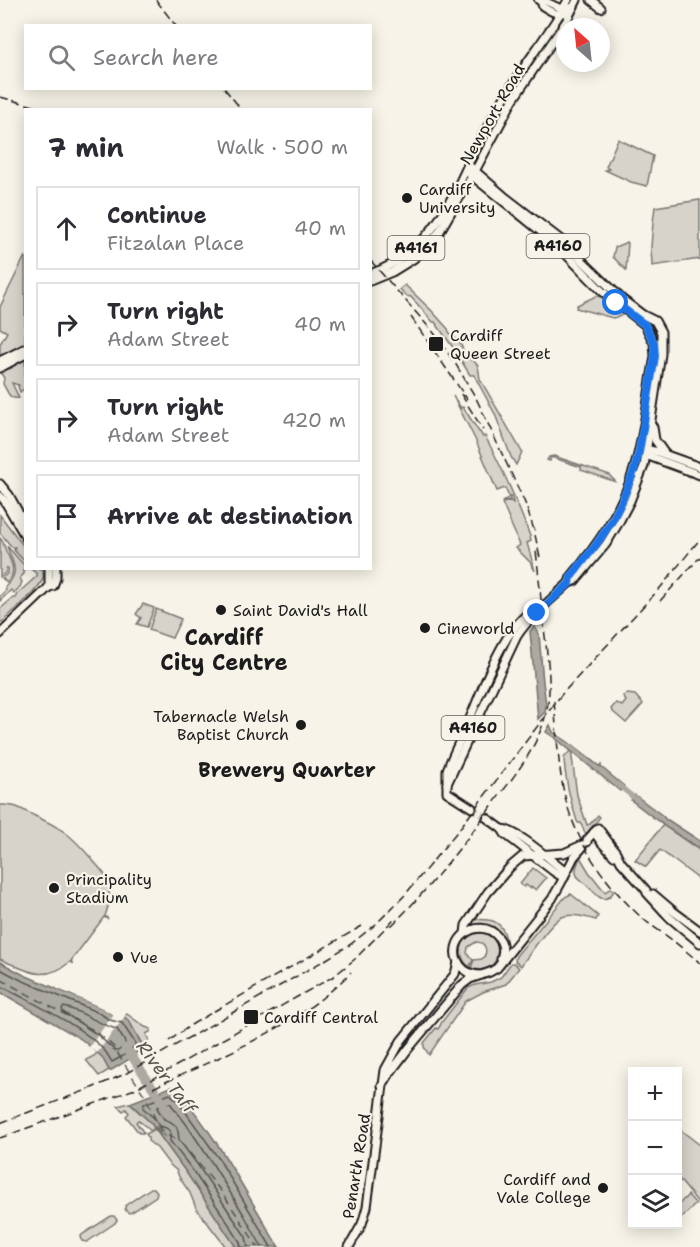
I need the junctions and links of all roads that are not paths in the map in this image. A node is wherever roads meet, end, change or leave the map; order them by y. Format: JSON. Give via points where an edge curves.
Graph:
{"nodes":[{"id":1,"x":568,"y":0,"type":"edge"},
{"id":2,"x":591,"y":0,"type":"edge"},
{"id":3,"x":540,"y":1,"type":"edge"},
{"id":4,"x":574,"y":7,"type":"edge"},
{"id":5,"x":601,"y":8,"type":"dead end"},
{"id":6,"x":562,"y":11,"type":"junction"},
{"id":7,"x":470,"y":171,"type":"junction"},
{"id":8,"x":372,"y":272,"type":"edge"},
{"id":9,"x":372,"y":280,"type":"edge"},
{"id":10,"x":24,"y":349,"type":"edge"},
{"id":11,"x":24,"y":355,"type":"edge"},
{"id":12,"x":0,"y":361,"type":"edge"},
{"id":13,"x":0,"y":368,"type":"edge"},
{"id":14,"x":652,"y":419,"type":"junction"},
{"id":15,"x":643,"y":451,"type":"junction"},
{"id":16,"x":666,"y":454,"type":"junction"},
{"id":17,"x":700,"y":467,"type":"edge"},
{"id":18,"x":700,"y":475,"type":"edge"},
{"id":19,"x":2,"y":486,"type":"edge"},
{"id":20,"x":2,"y":498,"type":"edge"},
{"id":21,"x":24,"y":523,"type":"edge"},
{"id":22,"x":24,"y":535,"type":"edge"},
{"id":23,"x":49,"y":570,"type":"edge"},
{"id":24,"x":56,"y":570,"type":"edge"},
{"id":25,"x":48,"y":587,"type":"junction"},
{"id":26,"x":0,"y":634,"type":"edge"},
{"id":27,"x":469,"y":806,"type":"tunnel mouth"},
{"id":28,"x":486,"y":818,"type":"tunnel mouth"},
{"id":29,"x":502,"y":829,"type":"junction"},
{"id":30,"x":597,"y":832,"type":"dead end"},
{"id":31,"x":531,"y":854,"type":"junction"},
{"id":32,"x":542,"y":854,"type":"junction"},
{"id":33,"x":565,"y":875,"type":"junction"},
{"id":34,"x":646,"y":890,"type":"junction"},
{"id":35,"x":700,"y":931,"type":"edge"},
{"id":36,"x":465,"y":933,"type":"junction"},
{"id":37,"x":700,"y":943,"type":"edge"},
{"id":38,"x":457,"y":958,"type":"junction"},
{"id":39,"x":501,"y":962,"type":"junction"},
{"id":40,"x":483,"y":975,"type":"junction"},
{"id":41,"x":382,"y":1086,"type":"junction"},
{"id":42,"x":349,"y":1247,"type":"edge"}],
"edges":[{"from":1,"to":6,"type":"main road","name":"Newport Road","number":"A4161"},
{"from":2,"to":5,"type":"main road"},
{"from":3,"to":6,"type":"main road"},
{"from":4,"to":6,"type":"main road"},
{"from":4,"to":7,"type":"main road","name":"Newport Road","number":"A4161"},
{"from":6,"to":7,"type":"main road","name":"Newport Road","number":"A4161","via":[[504,98]]},
{"from":7,"to":8,"type":"main road","name":"Newport Road","number":"A4161","via":[[413,251]]},
{"from":7,"to":9,"type":"main road","name":"Newport Road","number":"A4161","via":[[445,222],[428,246],[400,268]]},
{"from":7,"to":14,"type":"main road","number":"A4160","via":[[560,239],[623,300],[655,321],[661,335]]},
{"from":7,"to":15,"type":"main road","number":"A4160","via":[[645,325],[655,356]]},
{"from":10,"to":12,"type":"main road"},
{"from":11,"to":13,"type":"main road"},
{"from":14,"to":15,"type":"main road","number":"A4160"},
{"from":14,"to":16,"type":"main road","via":[[654,437]]},
{"from":15,"to":16,"type":"main road"},
{"from":15,"to":18,"type":"main road"},
{"from":15,"to":27,"type":"main road","number":"A4160","via":[[634,491],[606,544],[575,581],[537,608],[507,637],[447,770],[447,792]]},
{"from":16,"to":17,"type":"main road"},
{"from":19,"to":21,"type":"main road"},
{"from":20,"to":22,"type":"main road"},
{"from":23,"to":25,"type":"main road"},
{"from":24,"to":25,"type":"main road","via":[[56,581]]},
{"from":25,"to":26,"type":"main road"},
{"from":28,"to":29,"type":"main road"},
{"from":29,"to":31,"type":"main road"},
{"from":29,"to":32,"type":"main road","via":[[508,829]]},
{"from":30,"to":34,"type":"main road"},
{"from":31,"to":32,"type":"main road"},
{"from":31,"to":33,"type":"main road"},
{"from":31,"to":36,"type":"main road","via":[[523,856],[495,883],[473,913]]},
{"from":32,"to":33,"type":"main road"},
{"from":32,"to":33,"type":"main road","via":[[564,853],[582,845]]},
{"from":33,"to":39,"type":"main road","via":[[552,899]]},
{"from":34,"to":35,"type":"main road"},
{"from":34,"to":37,"type":"main road","via":[[669,917]]},
{"from":36,"to":38,"type":"main road","via":[[458,940]]},
{"from":36,"to":39,"type":"main road","via":[[479,928],[497,935],[502,946]]},
{"from":38,"to":40,"type":"main road","via":[[468,972]]},
{"from":38,"to":41,"type":"main road","name":"Penarth Road","via":[[455,974],[389,1060]]},
{"from":39,"to":40,"type":"main road"},
{"from":40,"to":41,"type":"main road","name":"Penarth Road","via":[[464,983]]},
{"from":41,"to":42,"type":"main road","name":"Penarth Road","via":[[367,1207]]}]}
